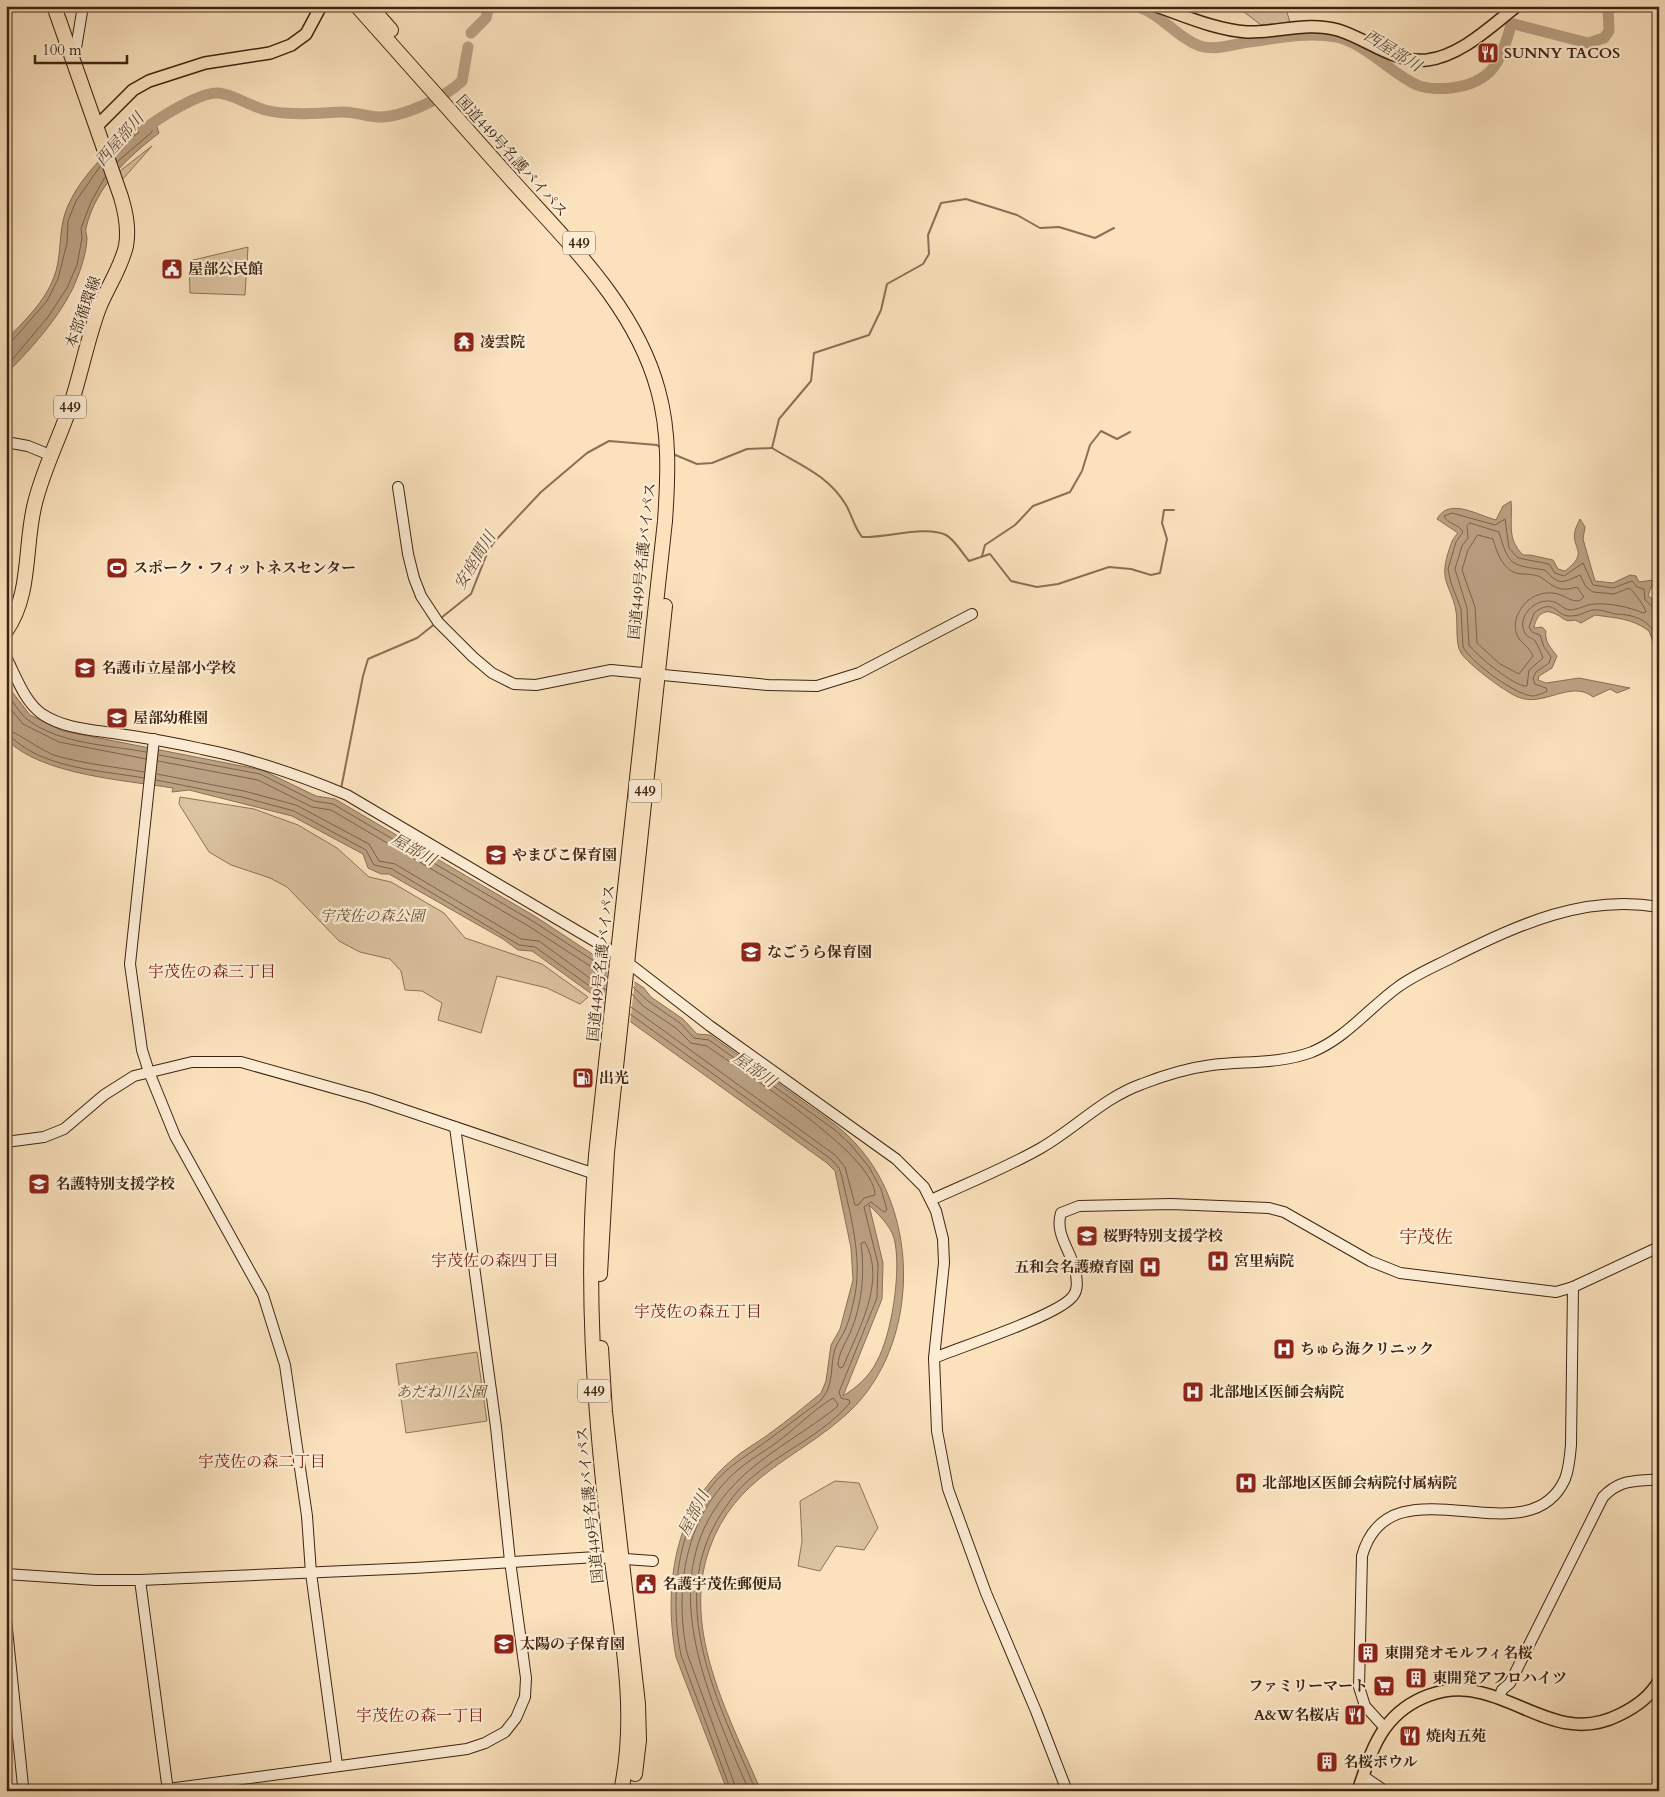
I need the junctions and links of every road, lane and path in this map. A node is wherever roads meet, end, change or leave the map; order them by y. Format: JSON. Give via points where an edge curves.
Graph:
{"nodes":[{"id":1,"x":54,"y":6,"type":"edge"},
{"id":2,"x":84,"y":6,"type":"edge"},
{"id":3,"x":321,"y":6,"type":"edge"},
{"id":4,"x":357,"y":6,"type":"edge"},
{"id":5,"x":370,"y":6,"type":"edge"},
{"id":6,"x":1156,"y":6,"type":"edge"},
{"id":7,"x":1517,"y":6,"type":"edge"},
{"id":8,"x":80,"y":26,"type":"junction"},
{"id":9,"x":62,"y":32,"type":"junction"},
{"id":10,"x":71,"y":57,"type":"junction"},
{"id":11,"x":419,"y":68,"type":"junction"},
{"id":12,"x":97,"y":126,"type":"junction"},
{"id":13,"x":6,"y":442,"type":"edge"},
{"id":14,"x":50,"y":455,"type":"junction"},
{"id":15,"x":398,"y":487,"type":"dead end"},
{"id":16,"x":972,"y":614,"type":"dead end"},
{"id":17,"x":6,"y":631,"type":"edge"},
{"id":18,"x":6,"y":657,"type":"edge"},
{"id":19,"x":653,"y":673,"type":"junction"},
{"id":20,"x":154,"y":742,"type":"junction"},
{"id":21,"x":1659,"y":907,"type":"edge"},
{"id":22,"x":622,"y":964,"type":"junction"},
{"id":23,"x":148,"y":1072,"type":"junction"},
{"id":24,"x":456,"y":1127,"type":"junction"},
{"id":25,"x":6,"y":1142,"type":"edge"},
{"id":26,"x":600,"y":1176,"type":"junction"},
{"id":27,"x":931,"y":1200,"type":"junction"},
{"id":28,"x":1658,"y":1248,"type":"edge"},
{"id":29,"x":1573,"y":1288,"type":"junction"},
{"id":30,"x":934,"y":1358,"type":"junction"},
{"id":31,"x":1659,"y":1479,"type":"edge"},
{"id":32,"x":617,"y":1559,"type":"junction"},
{"id":33,"x":510,"y":1561,"type":"junction"},
{"id":34,"x":653,"y":1561,"type":"dead end"},
{"id":35,"x":311,"y":1573,"type":"junction"},
{"id":36,"x":6,"y":1574,"type":"edge"},
{"id":37,"x":140,"y":1580,"type":"junction"},
{"id":38,"x":6,"y":1619,"type":"edge"},
{"id":39,"x":1659,"y":1681,"type":"edge"},
{"id":40,"x":1499,"y":1698,"type":"junction"},
{"id":41,"x":1385,"y":1728,"type":"junction"},
{"id":42,"x":337,"y":1766,"type":"junction"},
{"id":43,"x":1363,"y":1776,"type":"junction"},
{"id":44,"x":23,"y":1786,"type":"dead end"},
{"id":45,"x":168,"y":1790,"type":"edge"},
{"id":46,"x":621,"y":1791,"type":"edge"},
{"id":47,"x":631,"y":1791,"type":"edge"},
{"id":48,"x":1066,"y":1791,"type":"edge"},
{"id":49,"x":1358,"y":1791,"type":"edge"},
{"id":50,"x":1385,"y":1791,"type":"edge"}],
"edges":[{"from":1,"to":9,"type":"highway","name":"本部循環線","number":"449"},
{"from":2,"to":8,"type":"street"},
{"from":3,"to":12,"type":"main road","via":[[306,34],[291,45],[270,53],[205,63],[149,81],[133,90]]},
{"from":4,"to":11,"type":"highway","name":"国道449号名護バイパス","number":"449"},
{"from":5,"to":11,"type":"highway","name":"国道449号名護バイパス","number":"449"},
{"from":6,"to":7,"type":"main road","via":[[1228,29],[1253,32],[1306,26],[1330,28],[1400,58],[1419,60],[1454,52]]},
{"from":8,"to":9,"type":"street","via":[[72,34]]},
{"from":8,"to":10,"type":"street"},
{"from":9,"to":10,"type":"highway","name":"本部循環線","number":"449"},
{"from":10,"to":12,"type":"highway","name":"本部循環線","number":"449"},
{"from":11,"to":19,"type":"highway","name":"国道449号名護バイパス","number":"449","via":[[602,283],[655,368],[671,493]]},
{"from":12,"to":14,"type":"highway","name":"本部循環線","number":"449","via":[[127,222],[126,245],[98,310],[70,406]]},
{"from":13,"to":14,"type":"street"},
{"from":14,"to":17,"type":"highway","name":"本部循環線","number":"449","via":[[29,527],[24,592]]},
{"from":15,"to":19,"type":"street","via":[[408,554],[421,596],[438,622],[492,673],[514,684],[536,686],[598,671]]},
{"from":16,"to":19,"type":"street","via":[[859,673],[817,686],[768,685]]},
{"from":18,"to":20,"type":"street","via":[[27,698],[41,714],[69,726]]},
{"from":19,"to":22,"type":"highway","name":"国道449号名護バイパス","number":"449"},
{"from":20,"to":22,"type":"street","via":[[267,764],[318,781],[347,795]]},
{"from":20,"to":23,"type":"street","via":[[130,964]]},
{"from":21,"to":27,"type":"street","via":[[1604,903],[1526,924],[1481,943],[1403,984],[1340,1037],[1312,1052],[1281,1060],[1210,1065],[1141,1084],[1108,1100],[1041,1148]]},
{"from":22,"to":26,"type":"highway","name":"国道449号名護バイパス","number":"449"},
{"from":22,"to":27,"type":"street","via":[[896,1159],[913,1174]]},
{"from":23,"to":24,"type":"street","via":[[192,1062],[245,1063]]},
{"from":23,"to":25,"type":"street","via":[[122,1082],[64,1129],[44,1137]]},
{"from":23,"to":35,"type":"street","via":[[175,1136],[263,1295],[285,1365],[307,1516]]},
{"from":24,"to":26,"type":"street"},
{"from":24,"to":33,"type":"street","via":[[496,1427]]},
{"from":26,"to":32,"type":"highway","name":"国道449号名護バイパス","number":"449","via":[[591,1250],[593,1370]]},
{"from":27,"to":30,"type":"street","via":[[940,1225],[944,1263]]},
{"from":28,"to":29,"type":"street"},
{"from":29,"to":30,"type":"street","via":[[1556,1292],[1400,1273],[1370,1261],[1284,1212],[1269,1208],[1171,1204],[1079,1206],[1061,1213],[1058,1222],[1076,1272],[1075,1295],[1046,1314]]},
{"from":29,"to":41,"type":"street","via":[[1571,1445],[1568,1468],[1557,1491],[1534,1508],[1513,1513],[1420,1509],[1395,1514],[1375,1528],[1364,1548],[1358,1677],[1365,1706]]},
{"from":30,"to":48,"type":"street","via":[[937,1430],[948,1489]]},
{"from":31,"to":40,"type":"street","via":[[1613,1486],[1603,1497],[1510,1683]]},
{"from":32,"to":33,"type":"street"},
{"from":32,"to":34,"type":"street"},
{"from":32,"to":46,"type":"highway","name":"国道449号名護バイパス","number":"449","via":[[629,1705],[627,1757]]},
{"from":32,"to":47,"type":"highway","name":"国道449号名護バイパス","number":"449","via":[[639,1725]]},
{"from":33,"to":35,"type":"street"},
{"from":33,"to":42,"type":"street","via":[[526,1678],[525,1697],[516,1718],[505,1732],[467,1749]]},
{"from":35,"to":37,"type":"street"},
{"from":35,"to":42,"type":"street"},
{"from":36,"to":37,"type":"street"},
{"from":37,"to":45,"type":"street"},
{"from":38,"to":44,"type":"street"},
{"from":39,"to":40,"type":"main road","via":[[1652,1692],[1630,1710],[1592,1724],[1564,1723],[1528,1712]]},
{"from":40,"to":41,"type":"main road","via":[[1465,1690],[1438,1692],[1404,1708]]},
{"from":41,"to":43,"type":"main road"},
{"from":42,"to":45,"type":"street"},
{"from":43,"to":49,"type":"main road"},
{"from":43,"to":50,"type":"street"}]}
